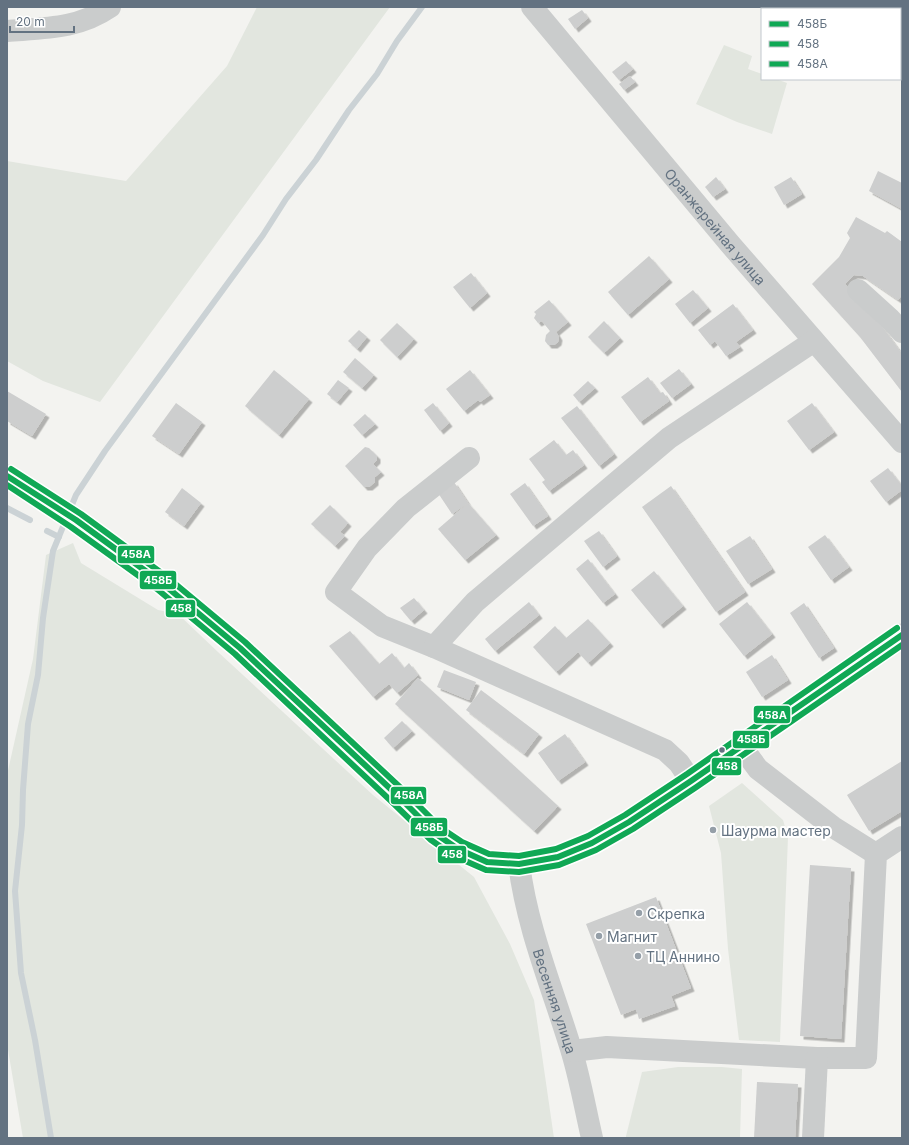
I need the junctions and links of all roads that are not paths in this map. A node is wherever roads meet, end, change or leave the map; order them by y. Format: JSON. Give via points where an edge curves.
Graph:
{"nodes":[{"id":1,"x":110,"y":7,"type":"edge"},
{"id":2,"x":532,"y":7,"type":"edge"},
{"id":3,"x":7,"y":31,"type":"edge"},
{"id":4,"x":858,"y":290,"type":"dead end"},
{"id":5,"x":902,"y":332,"type":"edge"},
{"id":6,"x":814,"y":340,"type":"junction"},
{"id":7,"x":902,"y":442,"type":"edge"},
{"id":8,"x":469,"y":458,"type":"dead end"},
{"id":9,"x":7,"y":476,"type":"edge"},
{"id":10,"x":902,"y":635,"type":"edge"},
{"id":11,"x":434,"y":647,"type":"junction"},
{"id":12,"x":741,"y":746,"type":"junction"},
{"id":13,"x":691,"y":781,"type":"junction"},
{"id":14,"x":902,"y":837,"type":"edge"},
{"id":15,"x":876,"y":854,"type":"junction"},
{"id":16,"x":520,"y":864,"type":"junction"},
{"id":17,"x":572,"y":1051,"type":"junction"},
{"id":18,"x":817,"y":1058,"type":"junction"},
{"id":19,"x":592,"y":1138,"type":"edge"},
{"id":20,"x":813,"y":1138,"type":"edge"}],
"edges":[{"from":1,"to":3,"type":"street","via":[[99,15],[65,26]]},
{"from":2,"to":6,"type":"street","name":"Оранжерейная улица","via":[[730,244]]},
{"from":4,"to":5,"type":"street"},
{"from":6,"to":7,"type":"street","name":"Оранжерейная улица"},
{"from":6,"to":11,"type":"street","via":[[669,438],[475,602]]},
{"from":8,"to":11,"type":"street","via":[[406,508],[366,548],[336,592],[382,626]]},
{"from":9,"to":16,"type":"main road","via":[[76,520],[156,579],[240,648],[436,834],[458,849],[487,862]]},
{"from":10,"to":12,"type":"main road"},
{"from":11,"to":13,"type":"street","via":[[665,750],[679,763]]},
{"from":12,"to":13,"type":"main road"},
{"from":12,"to":15,"type":"street","via":[[758,769],[833,827]]},
{"from":13,"to":16,"type":"main road","via":[[592,843],[558,857]]},
{"from":14,"to":15,"type":"street"},
{"from":15,"to":18,"type":"street","via":[[866,1058]]},
{"from":16,"to":17,"type":"street","name":"Весенняя улица","via":[[530,922]]},
{"from":17,"to":18,"type":"street","via":[[607,1048]]},
{"from":17,"to":19,"type":"street","name":"Весенняя улица"},
{"from":18,"to":20,"type":"street"}]}
